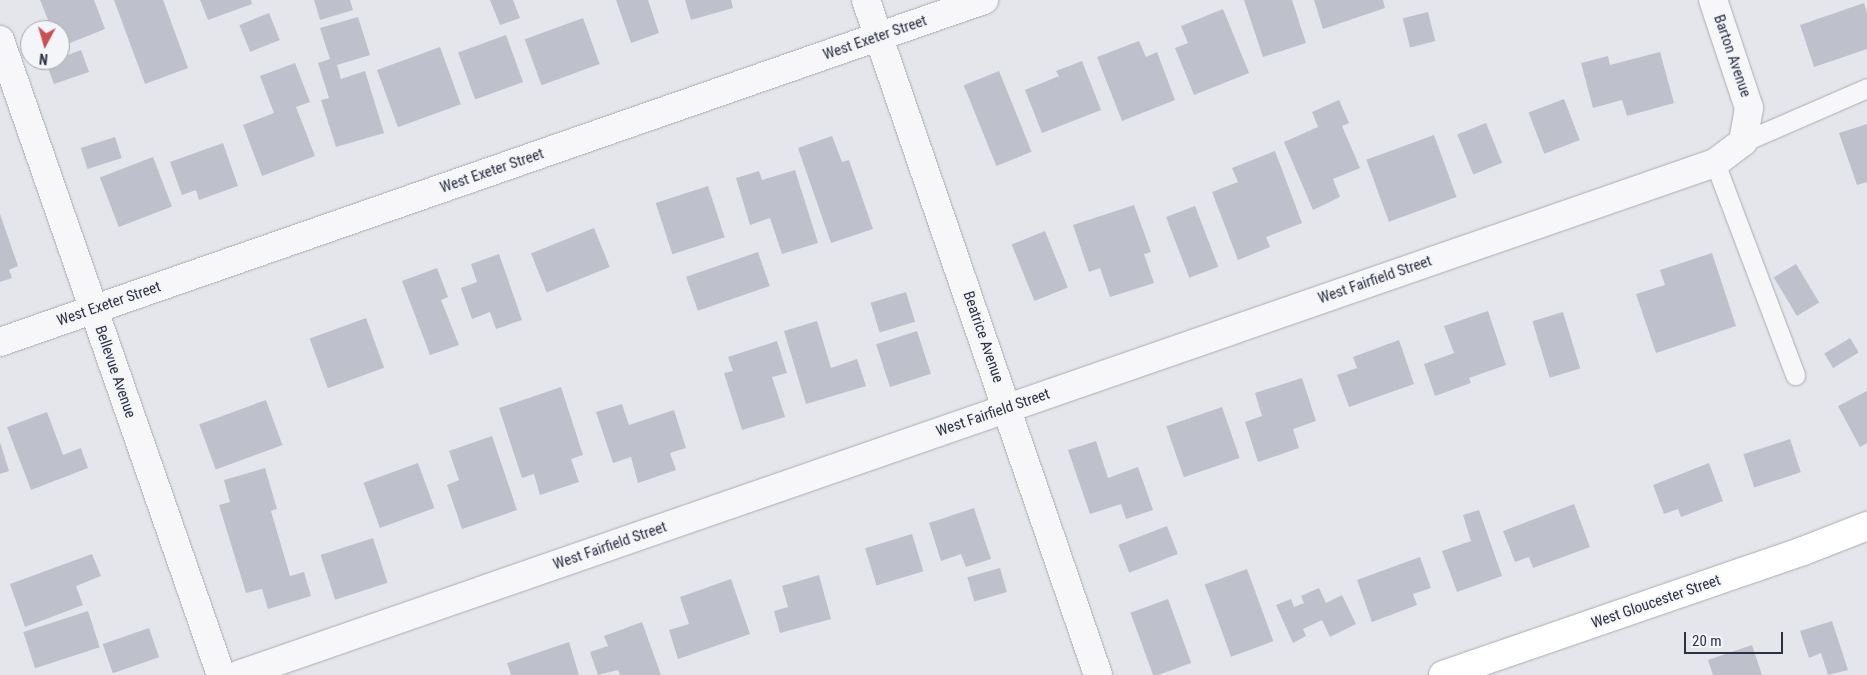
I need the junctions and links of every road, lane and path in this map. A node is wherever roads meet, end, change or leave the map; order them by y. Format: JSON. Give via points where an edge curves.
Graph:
{"nodes":[{"id":1,"x":866,"y":0,"type":"edge"},
{"id":2,"x":984,"y":0,"type":"edge"},
{"id":3,"x":1712,"y":0,"type":"edge"},
{"id":4,"x":879,"y":36,"type":"junction"},
{"id":5,"x":0,"y":40,"type":"edge"},
{"id":6,"x":1867,"y":88,"type":"edge"},
{"id":7,"x":1743,"y":142,"type":"junction"},
{"id":8,"x":1715,"y":163,"type":"junction"},
{"id":9,"x":93,"y":310,"type":"junction"},
{"id":10,"x":0,"y":342,"type":"edge"},
{"id":11,"x":1795,"y":375,"type":"dead end"},
{"id":12,"x":1007,"y":408,"type":"junction"},
{"id":13,"x":1867,"y":526,"type":"edge"},
{"id":14,"x":221,"y":675,"type":"edge"},
{"id":15,"x":238,"y":675,"type":"edge"},
{"id":16,"x":1098,"y":675,"type":"edge"},
{"id":17,"x":1443,"y":675,"type":"edge"}],
"edges":[{"from":1,"to":4,"type":"street","name":"Beatrice Avenue"},
{"from":2,"to":4,"type":"street","name":"West Exeter Street"},
{"from":3,"to":7,"type":"street","name":"Barton Avenue","via":[[1749,108]]},
{"from":4,"to":9,"type":"street","name":"West Exeter Street"},
{"from":4,"to":12,"type":"street","name":"Beatrice Avenue"},
{"from":5,"to":9,"type":"street","name":"Bellevue Avenue"},
{"from":6,"to":7,"type":"lane"},
{"from":7,"to":8,"type":"street","name":"West Fairfield Street"},
{"from":8,"to":11,"type":"lane"},
{"from":8,"to":12,"type":"street","name":"West Fairfield Street"},
{"from":9,"to":10,"type":"street","name":"West Exeter Street"},
{"from":9,"to":14,"type":"street","name":"Bellevue Avenue"},
{"from":12,"to":15,"type":"street","name":"West Fairfield Street"},
{"from":12,"to":16,"type":"street","name":"Beatrice Avenue"},
{"from":13,"to":17,"type":"street","name":"West Gloucester Street"}]}
